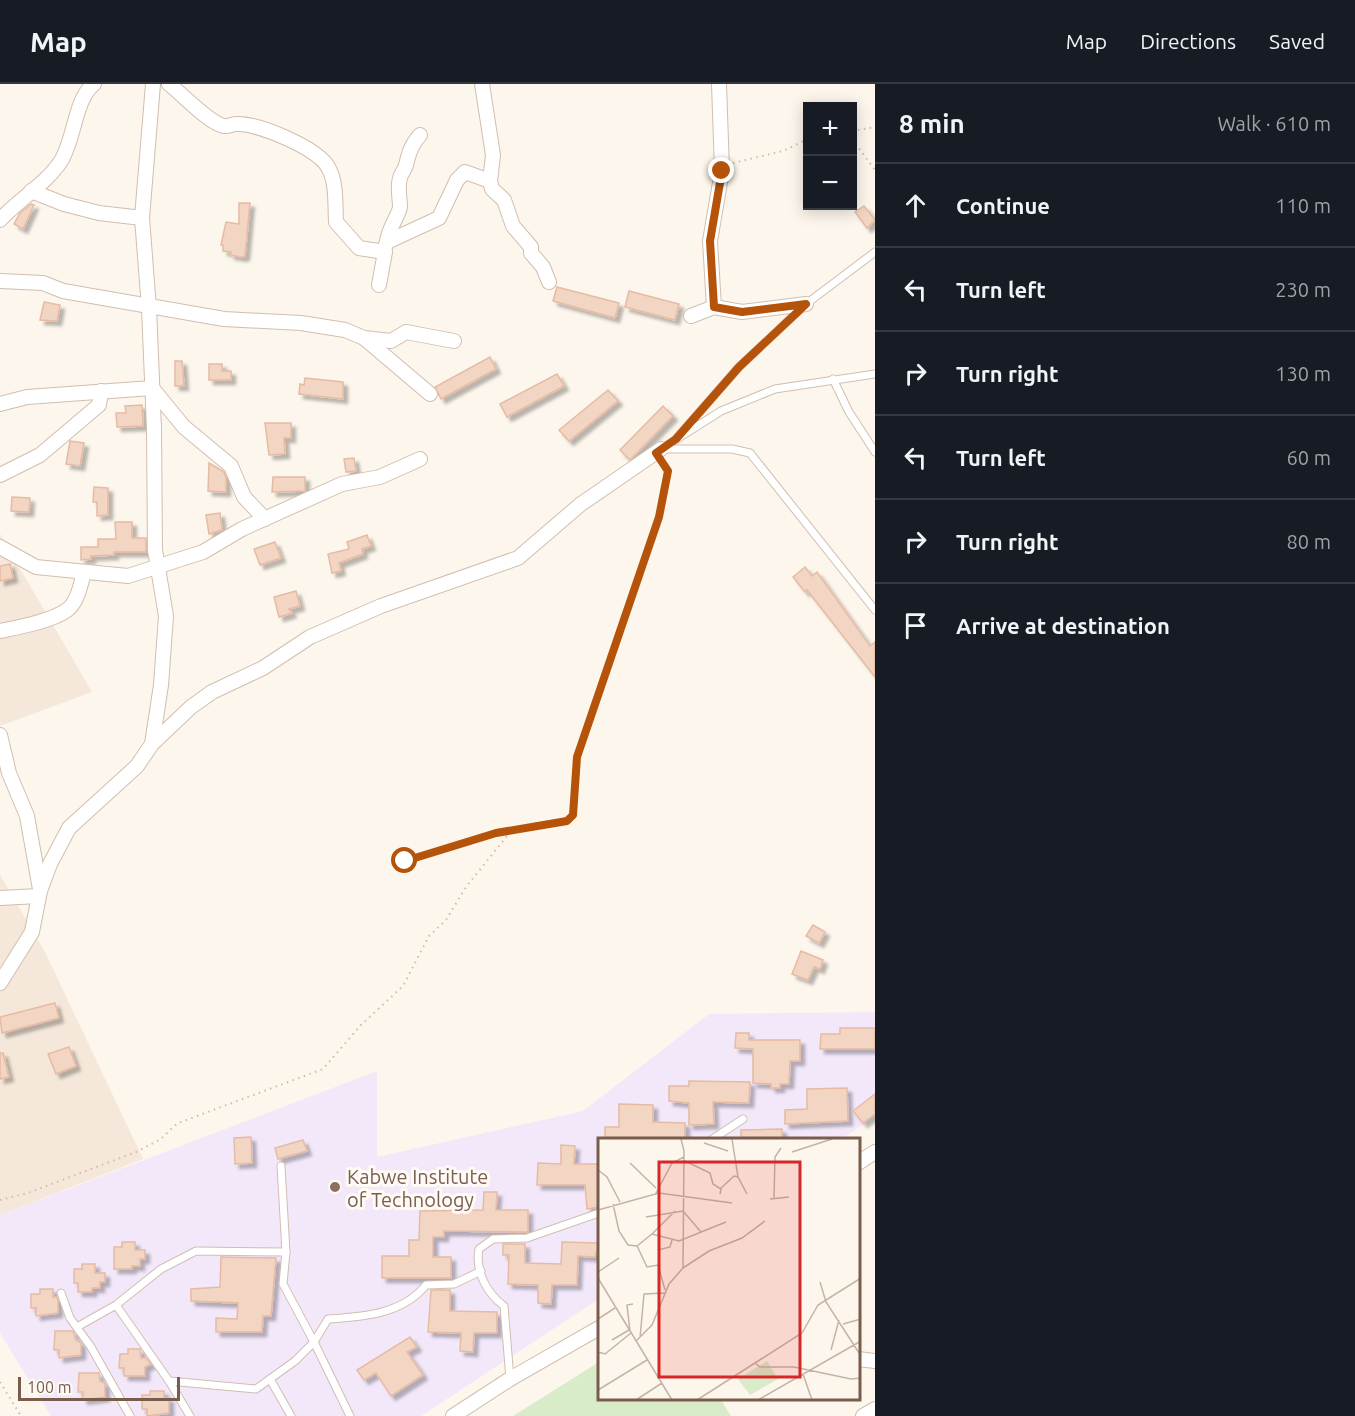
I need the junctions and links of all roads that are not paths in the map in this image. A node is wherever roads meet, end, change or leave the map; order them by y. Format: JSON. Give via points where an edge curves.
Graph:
{"nodes":[{"id":1,"x":94,"y":84,"type":"edge"},
{"id":2,"x":153,"y":84,"type":"edge"},
{"id":3,"x":169,"y":84,"type":"edge"},
{"id":4,"x":482,"y":84,"type":"edge"},
{"id":5,"x":719,"y":84,"type":"edge"},
{"id":6,"x":420,"y":135,"type":"dead end"},
{"id":7,"x":490,"y":181,"type":"junction"},
{"id":8,"x":31,"y":191,"type":"junction"},
{"id":9,"x":142,"y":218,"type":"junction"},
{"id":10,"x":0,"y":220,"type":"edge"},
{"id":11,"x":385,"y":247,"type":"junction"},
{"id":12,"x":875,"y":252,"type":"edge"},
{"id":13,"x":0,"y":281,"type":"edge"},
{"id":14,"x":549,"y":282,"type":"dead end"},
{"id":15,"x":379,"y":285,"type":"dead end"},
{"id":16,"x":806,"y":304,"type":"junction"},
{"id":17,"x":714,"y":307,"type":"junction"},
{"id":18,"x":149,"y":308,"type":"junction"},
{"id":19,"x":691,"y":316,"type":"dead end"},
{"id":20,"x":364,"y":338,"type":"junction"},
{"id":21,"x":454,"y":341,"type":"dead end"},
{"id":22,"x":875,"y":376,"type":"edge"},
{"id":23,"x":833,"y":379,"type":"junction"},
{"id":24,"x":152,"y":388,"type":"junction"},
{"id":25,"x":101,"y":391,"type":"junction"},
{"id":26,"x":430,"y":394,"type":"dead end"},
{"id":27,"x":0,"y":404,"type":"edge"},
{"id":28,"x":676,"y":439,"type":"junction"},
{"id":29,"x":659,"y":451,"type":"junction"},
{"id":30,"x":875,"y":452,"type":"edge"},
{"id":31,"x":420,"y":459,"type":"dead end"},
{"id":32,"x":0,"y":475,"type":"edge"},
{"id":33,"x":265,"y":519,"type":"junction"},
{"id":34,"x":0,"y":547,"type":"edge"},
{"id":35,"x":157,"y":567,"type":"junction"},
{"id":36,"x":84,"y":572,"type":"junction"},
{"id":37,"x":875,"y":610,"type":"edge"},
{"id":38,"x":0,"y":631,"type":"edge"},
{"id":39,"x":0,"y":735,"type":"edge"},
{"id":40,"x":152,"y":744,"type":"junction"},
{"id":41,"x":40,"y":894,"type":"junction"},
{"id":42,"x":0,"y":898,"type":"edge"},
{"id":43,"x":0,"y":983,"type":"edge"},
{"id":44,"x":743,"y":1119,"type":"dead end"},
{"id":45,"x":714,"y":1138,"type":"edge"},
{"id":46,"x":875,"y":1152,"type":"edge"},
{"id":47,"x":860,"y":1162,"type":"edge"},
{"id":48,"x":281,"y":1166,"type":"dead end"},
{"id":49,"x":598,"y":1213,"type":"edge"},
{"id":50,"x":286,"y":1252,"type":"junction"},
{"id":51,"x":481,"y":1271,"type":"junction"},
{"id":52,"x":61,"y":1293,"type":"dead end"},
{"id":53,"x":116,"y":1305,"type":"junction"},
{"id":54,"x":77,"y":1327,"type":"junction"},
{"id":55,"x":598,"y":1331,"type":"edge"},
{"id":56,"x":314,"y":1342,"type":"junction"},
{"id":57,"x":860,"y":1359,"type":"edge"},
{"id":58,"x":875,"y":1361,"type":"edge"},
{"id":59,"x":270,"y":1379,"type":"junction"},
{"id":60,"x":510,"y":1379,"type":"junction"},
{"id":61,"x":169,"y":1381,"type":"junction"},
{"id":62,"x":875,"y":1409,"type":"edge"},
{"id":63,"x":130,"y":1416,"type":"edge"},
{"id":64,"x":190,"y":1416,"type":"edge"},
{"id":65,"x":291,"y":1416,"type":"edge"},
{"id":66,"x":350,"y":1416,"type":"edge"},
{"id":67,"x":453,"y":1416,"type":"edge"},
{"id":68,"x":863,"y":1416,"type":"edge"}],
"edges":[{"from":1,"to":8,"type":"street","via":[[84,93],[75,129],[61,161]]},
{"from":2,"to":9,"type":"street"},
{"from":3,"to":11,"type":"street","via":[[207,117],[224,126],[247,125],[288,138],[317,155],[329,167],[336,222],[359,248]]},
{"from":4,"to":7,"type":"street","via":[[493,155]]},
{"from":5,"to":17,"type":"street","via":[[722,164],[710,241]]},
{"from":6,"to":11,"type":"street","via":[[412,143],[400,175],[400,208],[388,229]]},
{"from":7,"to":11,"type":"street","via":[[465,172],[457,180],[439,218]]},
{"from":7,"to":14,"type":"street"},
{"from":8,"to":9,"type":"street","via":[[87,210]]},
{"from":8,"to":10,"type":"street"},
{"from":9,"to":18,"type":"street"},
{"from":11,"to":15,"type":"street"},
{"from":12,"to":16,"type":"lane"},
{"from":13,"to":18,"type":"street","via":[[43,284]]},
{"from":16,"to":17,"type":"street","via":[[742,312]]},
{"from":16,"to":28,"type":"lane","via":[[739,367]]},
{"from":17,"to":19,"type":"street"},
{"from":18,"to":20,"type":"street","via":[[224,320],[301,323],[345,330]]},
{"from":18,"to":24,"type":"street"},
{"from":20,"to":21,"type":"street","via":[[391,340],[406,332]]},
{"from":20,"to":26,"type":"street"},
{"from":22,"to":23,"type":"lane"},
{"from":23,"to":28,"type":"lane","via":[[775,389],[721,411]]},
{"from":23,"to":30,"type":"lane"},
{"from":24,"to":25,"type":"street"},
{"from":24,"to":33,"type":"street","via":[[184,427],[231,466],[244,497]]},
{"from":24,"to":35,"type":"street"},
{"from":25,"to":27,"type":"street","via":[[27,397]]},
{"from":25,"to":32,"type":"street","via":[[99,405],[59,441],[40,456]]},
{"from":28,"to":29,"type":"lane"},
{"from":29,"to":37,"type":"lane","via":[[732,449],[750,453]]},
{"from":29,"to":40,"type":"street","via":[[580,504],[518,558],[381,606],[310,637],[264,668],[212,692],[190,707]]},
{"from":31,"to":33,"type":"street","via":[[380,477],[342,484]]},
{"from":33,"to":35,"type":"street","via":[[203,552]]},
{"from":34,"to":36,"type":"street","via":[[36,567]]},
{"from":35,"to":36,"type":"street","via":[[128,576]]},
{"from":35,"to":40,"type":"street","via":[[166,616]]},
{"from":36,"to":38,"type":"street","via":[[68,610]]},
{"from":39,"to":41,"type":"street","via":[[9,772],[27,816]]},
{"from":40,"to":41,"type":"street","via":[[136,766],[69,828]]},
{"from":41,"to":42,"type":"street"},
{"from":41,"to":43,"type":"street","via":[[32,933]]},
{"from":44,"to":45,"type":"lane"},
{"from":46,"to":47,"type":"street"},
{"from":48,"to":50,"type":"lane"},
{"from":49,"to":51,"type":"lane","via":[[527,1238],[486,1242],[479,1249],[477,1261]]},
{"from":50,"to":53,"type":"lane","via":[[196,1251],[161,1269]]},
{"from":50,"to":56,"type":"lane","via":[[283,1284]]},
{"from":51,"to":56,"type":"lane","via":[[454,1284],[426,1285],[414,1300],[366,1317],[328,1319]]},
{"from":51,"to":60,"type":"lane","via":[[490,1296],[504,1306]]},
{"from":52,"to":54,"type":"lane"},
{"from":53,"to":54,"type":"lane"},
{"from":53,"to":61,"type":"lane"},
{"from":54,"to":63,"type":"lane"},
{"from":55,"to":60,"type":"street"},
{"from":56,"to":59,"type":"lane"},
{"from":56,"to":66,"type":"lane"},
{"from":57,"to":58,"type":"street"},
{"from":59,"to":61,"type":"lane","via":[[256,1389]]},
{"from":59,"to":65,"type":"lane"},
{"from":60,"to":67,"type":"street"},
{"from":61,"to":64,"type":"lane"},
{"from":62,"to":68,"type":"street"}]}
